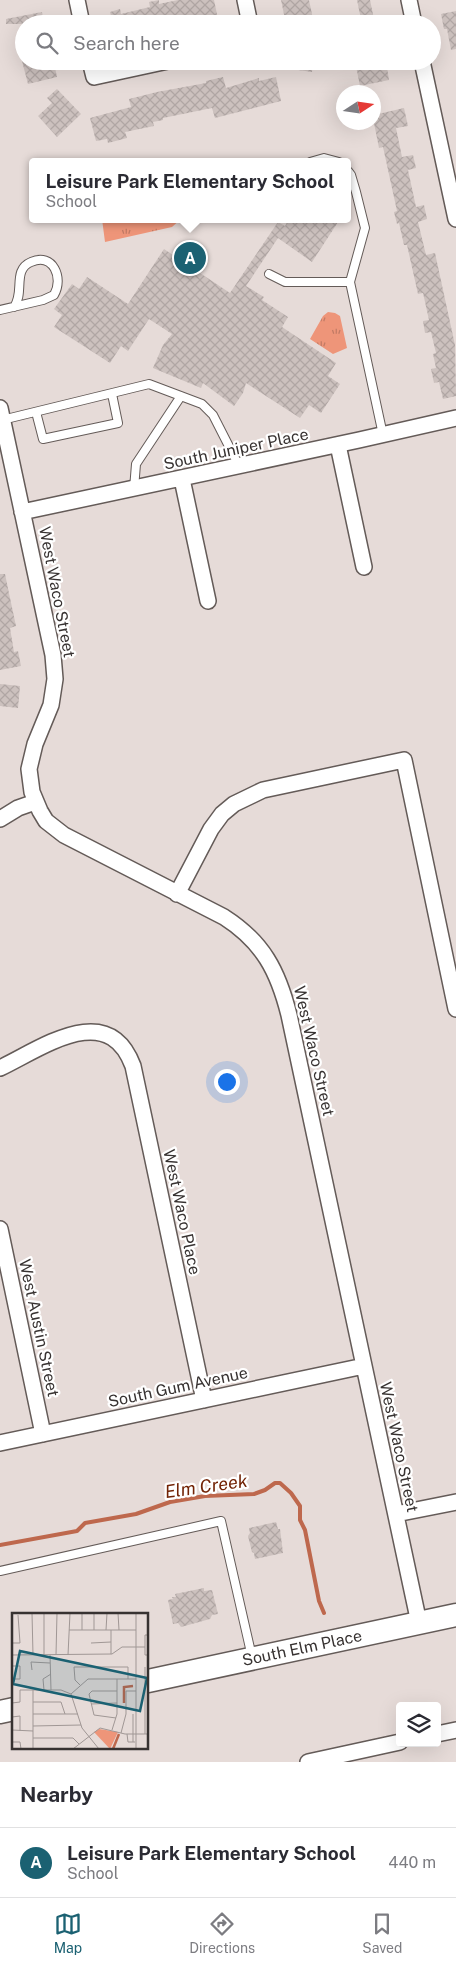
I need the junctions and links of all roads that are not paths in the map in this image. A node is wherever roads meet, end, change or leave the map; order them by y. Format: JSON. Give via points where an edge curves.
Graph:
{"nodes":[{"id":1,"x":77,"y":0,"type":"edge"},
{"id":2,"x":246,"y":0,"type":"edge"},
{"id":3,"x":409,"y":0,"type":"edge"},
{"id":4,"x":80,"y":15,"type":"edge"},
{"id":5,"x":248,"y":15,"type":"edge"},
{"id":6,"x":412,"y":15,"type":"edge"},
{"id":7,"x":92,"y":70,"type":"edge"},
{"id":8,"x":126,"y":70,"type":"edge"},
{"id":9,"x":424,"y":70,"type":"edge"},
{"id":10,"x":451,"y":171,"type":"edge"},
{"id":11,"x":351,"y":176,"type":"edge"},
{"id":12,"x":456,"y":219,"type":"edge"},
{"id":13,"x":269,"y":274,"type":"dead end"},
{"id":14,"x":350,"y":282,"type":"junction"},
{"id":15,"x":14,"y":306,"type":"junction"},
{"id":16,"x":0,"y":310,"type":"edge"},
{"id":17,"x":112,"y":394,"type":"junction"},
{"id":18,"x":182,"y":396,"type":"junction"},
{"id":19,"x":36,"y":412,"type":"junction"},
{"id":20,"x":1,"y":414,"type":"edge"},
{"id":21,"x":456,"y":418,"type":"edge"},
{"id":22,"x":383,"y":435,"type":"junction"},
{"id":23,"x":338,"y":445,"type":"junction"},
{"id":24,"x":239,"y":466,"type":"junction"},
{"id":25,"x":182,"y":478,"type":"junction"},
{"id":26,"x":134,"y":489,"type":"junction"},
{"id":27,"x":22,"y":512,"type":"junction"},
{"id":28,"x":364,"y":567,"type":"dead end"},
{"id":29,"x":208,"y":601,"type":"dead end"},
{"id":30,"x":35,"y":802,"type":"junction"},
{"id":31,"x":0,"y":819,"type":"edge"},
{"id":32,"x":177,"y":894,"type":"junction"},
{"id":33,"x":450,"y":954,"type":"edge"},
{"id":34,"x":456,"y":1009,"type":"edge"},
{"id":35,"x":0,"y":1068,"type":"edge"},
{"id":36,"x":0,"y":1229,"type":"edge"},
{"id":37,"x":364,"y":1366,"type":"junction"},
{"id":38,"x":204,"y":1400,"type":"junction"},
{"id":39,"x":43,"y":1434,"type":"junction"},
{"id":40,"x":0,"y":1443,"type":"edge"},
{"id":41,"x":456,"y":1502,"type":"edge"},
{"id":42,"x":396,"y":1514,"type":"junction"},
{"id":43,"x":0,"y":1571,"type":"edge"},
{"id":44,"x":456,"y":1615,"type":"edge"},
{"id":45,"x":419,"y":1623,"type":"junction"},
{"id":46,"x":252,"y":1659,"type":"junction"},
{"id":47,"x":149,"y":1681,"type":"edge"},
{"id":48,"x":456,"y":1730,"type":"edge"},
{"id":49,"x":441,"y":1733,"type":"edge"},
{"id":50,"x":396,"y":1743,"type":"edge"},
{"id":51,"x":308,"y":1762,"type":"edge"}],
"edges":[{"from":1,"to":4,"type":"street"},
{"from":2,"to":5,"type":"street"},
{"from":3,"to":6,"type":"street"},
{"from":7,"to":8,"type":"street","via":[[94,77]]},
{"from":9,"to":10,"type":"street"},
{"from":10,"to":12,"type":"street"},
{"from":11,"to":14,"type":"lane","via":[[364,228]]},
{"from":13,"to":14,"type":"lane","via":[[285,282]]},
{"from":14,"to":22,"type":"lane"},
{"from":15,"to":15,"type":"lane","via":[[19,300],[20,273],[26,264],[39,260],[53,267],[59,284],[54,295]]},
{"from":15,"to":16,"type":"lane"},
{"from":17,"to":18,"type":"lane","via":[[150,384]]},
{"from":17,"to":19,"type":"lane"},
{"from":17,"to":19,"type":"lane","via":[[118,422],[43,439]]},
{"from":18,"to":24,"type":"lane","via":[[202,404],[213,416]]},
{"from":18,"to":26,"type":"lane","via":[[136,464]]},
{"from":19,"to":20,"type":"lane"},
{"from":20,"to":27,"type":"street","name":"West Waco Street"},
{"from":21,"to":22,"type":"street","name":"South Juniper Place"},
{"from":22,"to":23,"type":"street","name":"South Juniper Place"},
{"from":23,"to":24,"type":"street","name":"South Juniper Place"},
{"from":23,"to":28,"type":"street"},
{"from":24,"to":25,"type":"street","name":"South Juniper Place"},
{"from":25,"to":26,"type":"street","name":"South Juniper Place"},
{"from":25,"to":29,"type":"street"},
{"from":26,"to":27,"type":"street","name":"South Juniper Place"},
{"from":27,"to":30,"type":"street","name":"West Waco Street","via":[[52,649],[55,679],[51,705],[30,758],[30,781]]},
{"from":30,"to":31,"type":"street"},
{"from":30,"to":32,"type":"street","name":"West Waco Street","via":[[46,821],[64,835]]},
{"from":32,"to":33,"type":"street","via":[[211,829],[234,804],[262,790],[404,760]]},
{"from":32,"to":37,"type":"street","name":"West Waco Street","via":[[243,930],[269,961],[278,978],[289,1014]]},
{"from":33,"to":34,"type":"street"},
{"from":35,"to":38,"type":"street","name":"West Waco Place","via":[[75,1033],[98,1032],[112,1037],[124,1048],[133,1066]]},
{"from":36,"to":39,"type":"street","name":"West Austin Street"},
{"from":37,"to":38,"type":"street","name":"South Gum Avenue"},
{"from":37,"to":42,"type":"street","name":"West Waco Street"},
{"from":38,"to":39,"type":"street","name":"South Gum Avenue"},
{"from":39,"to":40,"type":"street","name":"South Gum Avenue"},
{"from":41,"to":42,"type":"street"},
{"from":42,"to":45,"type":"street","name":"West Waco Street"},
{"from":43,"to":46,"type":"lane","via":[[221,1521]]},
{"from":44,"to":45,"type":"main road","name":"South Elm Place"},
{"from":45,"to":46,"type":"main road","name":"South Elm Place"},
{"from":46,"to":47,"type":"main road","name":"South Elm Place"},
{"from":48,"to":49,"type":"street"},
{"from":50,"to":51,"type":"street"}]}
